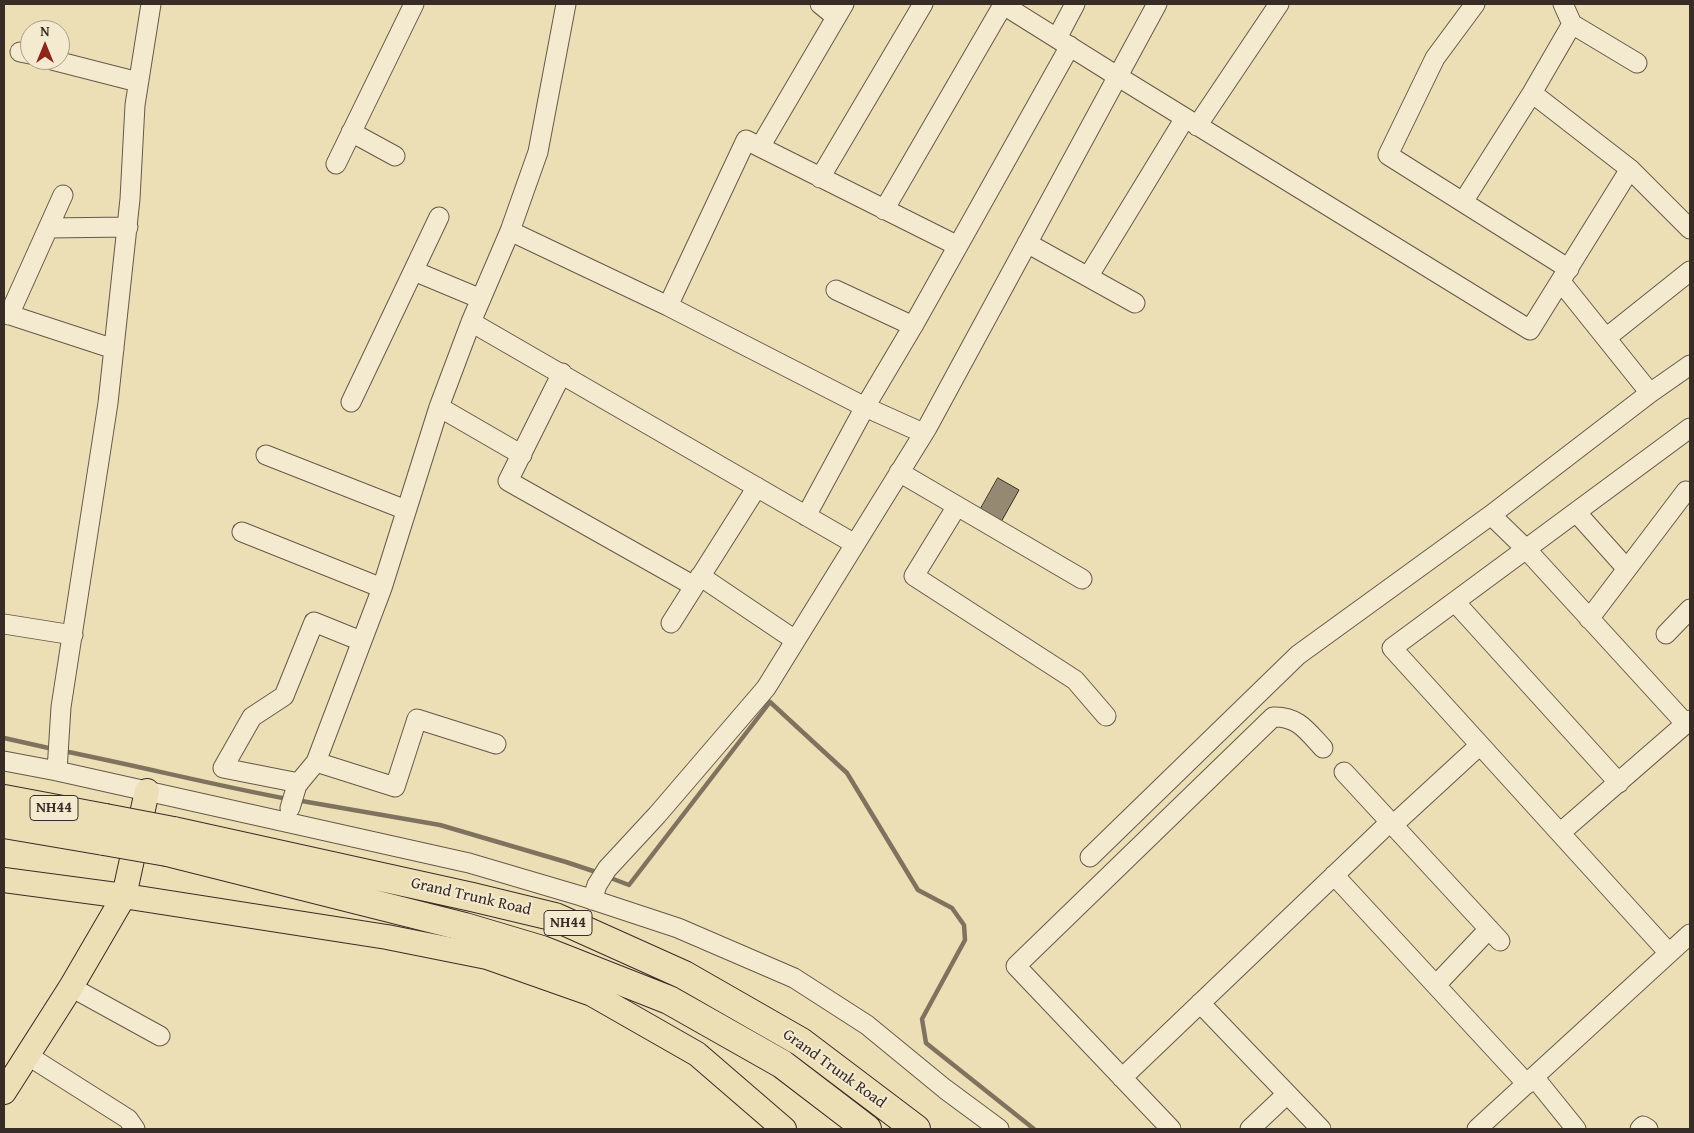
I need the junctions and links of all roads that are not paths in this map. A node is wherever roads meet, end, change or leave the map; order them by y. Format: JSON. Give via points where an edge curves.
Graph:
{"nodes":[{"id":1,"x":150,"y":4,"type":"edge"},
{"id":2,"x":414,"y":4,"type":"edge"},
{"id":3,"x":566,"y":4,"type":"edge"},
{"id":4,"x":820,"y":4,"type":"edge"},
{"id":5,"x":923,"y":4,"type":"edge"},
{"id":6,"x":1075,"y":4,"type":"edge"},
{"id":7,"x":1157,"y":4,"type":"edge"},
{"id":8,"x":1279,"y":4,"type":"edge"},
{"id":9,"x":1475,"y":4,"type":"edge"},
{"id":10,"x":1564,"y":4,"type":"edge"},
{"id":11,"x":1007,"y":5,"type":"edge"},
{"id":12,"x":840,"y":11,"type":"edge"},
{"id":13,"x":1572,"y":24,"type":"junction"},
{"id":14,"x":1063,"y":42,"type":"junction"},
{"id":15,"x":1637,"y":62,"type":"dead end"},
{"id":16,"x":70,"y":65,"type":"edge"},
{"id":17,"x":1116,"y":76,"type":"junction"},
{"id":18,"x":138,"y":82,"type":"junction"},
{"id":19,"x":1532,"y":94,"type":"junction"},
{"id":20,"x":1191,"y":122,"type":"junction"},
{"id":21,"x":351,"y":132,"type":"junction"},
{"id":22,"x":760,"y":147,"type":"junction"},
{"id":23,"x":395,"y":156,"type":"dead end"},
{"id":24,"x":336,"y":164,"type":"dead end"},
{"id":25,"x":1630,"y":169,"type":"junction"},
{"id":26,"x":820,"y":178,"type":"junction"},
{"id":27,"x":63,"y":195,"type":"dead end"},
{"id":28,"x":1463,"y":202,"type":"junction"},
{"id":29,"x":884,"y":210,"type":"junction"},
{"id":30,"x":439,"y":217,"type":"dead end"},
{"id":31,"x":128,"y":226,"type":"junction"},
{"id":32,"x":48,"y":228,"type":"junction"},
{"id":33,"x":1690,"y":229,"type":"edge"},
{"id":34,"x":510,"y":231,"type":"junction"},
{"id":35,"x":1026,"y":243,"type":"junction"},
{"id":36,"x":958,"y":246,"type":"junction"},
{"id":37,"x":414,"y":271,"type":"junction"},
{"id":38,"x":1690,"y":271,"type":"edge"},
{"id":39,"x":1565,"y":275,"type":"junction"},
{"id":40,"x":1088,"y":277,"type":"junction"},
{"id":41,"x":836,"y":290,"type":"dead end"},
{"id":42,"x":481,"y":299,"type":"junction"},
{"id":43,"x":1135,"y":303,"type":"dead end"},
{"id":44,"x":668,"y":306,"type":"junction"},
{"id":45,"x":6,"y":314,"type":"edge"},
{"id":46,"x":471,"y":322,"type":"junction"},
{"id":47,"x":913,"y":326,"type":"junction"},
{"id":48,"x":1606,"y":338,"type":"junction"},
{"id":49,"x":114,"y":349,"type":"junction"},
{"id":50,"x":1690,"y":365,"type":"edge"},
{"id":51,"x":562,"y":374,"type":"junction"},
{"id":52,"x":1650,"y":393,"type":"junction"},
{"id":53,"x":350,"y":402,"type":"dead end"},
{"id":54,"x":440,"y":407,"type":"junction"},
{"id":55,"x":865,"y":407,"type":"junction"},
{"id":56,"x":1690,"y":428,"type":"edge"},
{"id":57,"x":923,"y":433,"type":"junction"},
{"id":58,"x":266,"y":455,"type":"dead end"},
{"id":59,"x":522,"y":455,"type":"junction"},
{"id":60,"x":899,"y":472,"type":"junction"},
{"id":61,"x":757,"y":487,"type":"junction"},
{"id":62,"x":1686,"y":491,"type":"dead end"},
{"id":63,"x":957,"y":506,"type":"junction"},
{"id":64,"x":406,"y":510,"type":"junction"},
{"id":65,"x":1576,"y":512,"type":"junction"},
{"id":66,"x":1491,"y":515,"type":"junction"},
{"id":67,"x":806,"y":516,"type":"junction"},
{"id":68,"x":242,"y":532,"type":"dead end"},
{"id":69,"x":855,"y":544,"type":"junction"},
{"id":70,"x":1526,"y":549,"type":"junction"},
{"id":71,"x":1627,"y":569,"type":"junction"},
{"id":72,"x":1082,"y":579,"type":"dead end"},
{"id":73,"x":697,"y":581,"type":"junction"},
{"id":74,"x":382,"y":588,"type":"junction"},
{"id":75,"x":1455,"y":602,"type":"junction"},
{"id":76,"x":1690,"y":609,"type":"edge"},
{"id":77,"x":1590,"y":619,"type":"junction"},
{"id":78,"x":671,"y":623,"type":"dead end"},
{"id":79,"x":4,"y":624,"type":"edge"},
{"id":80,"x":1666,"y":634,"type":"dead end"},
{"id":81,"x":73,"y":635,"type":"junction"},
{"id":82,"x":795,"y":640,"type":"junction"},
{"id":83,"x":361,"y":642,"type":"junction"},
{"id":84,"x":1106,"y":716,"type":"dead end"},
{"id":85,"x":1688,"y":722,"type":"edge"},
{"id":86,"x":496,"y":744,"type":"dead end"},
{"id":87,"x":1480,"y":745,"type":"junction"},
{"id":88,"x":1323,"y":748,"type":"dead end"},
{"id":89,"x":4,"y":761,"type":"edge"},
{"id":90,"x":316,"y":762,"type":"junction"},
{"id":91,"x":58,"y":766,"type":"junction"},
{"id":92,"x":1344,"y":772,"type":"dead end"},
{"id":93,"x":1619,"y":783,"type":"junction"},
{"id":94,"x":298,"y":784,"type":"junction"},
{"id":95,"x":147,"y":791,"type":"junction"},
{"id":96,"x":4,"y":798,"type":"edge"},
{"id":97,"x":290,"y":808,"type":"dead end"},
{"id":98,"x":4,"y":824,"type":"edge"},
{"id":99,"x":1392,"y":824,"type":"junction"},
{"id":100,"x":104,"y":830,"type":"junction"},
{"id":101,"x":1560,"y":833,"type":"junction"},
{"id":102,"x":170,"y":842,"type":"junction"},
{"id":103,"x":1090,"y":857,"type":"dead end"},
{"id":104,"x":1334,"y":875,"type":"junction"},
{"id":105,"x":4,"y":880,"type":"edge"},
{"id":106,"x":599,"y":885,"type":"junction"},
{"id":107,"x":124,"y":896,"type":"junction"},
{"id":108,"x":1690,"y":934,"type":"edge"},
{"id":109,"x":1669,"y":953,"type":"junction"},
{"id":110,"x":1436,"y":985,"type":"junction"},
{"id":111,"x":71,"y":987,"type":"junction"},
{"id":112,"x":1200,"y":1003,"type":"junction"},
{"id":113,"x":160,"y":1036,"type":"dead end"},
{"id":114,"x":27,"y":1056,"type":"junction"},
{"id":115,"x":1122,"y":1078,"type":"junction"},
{"id":116,"x":1531,"y":1080,"type":"junction"},
{"id":117,"x":4,"y":1092,"type":"edge"},
{"id":118,"x":1286,"y":1094,"type":"junction"},
{"id":119,"x":135,"y":1129,"type":"edge"},
{"id":120,"x":784,"y":1129,"type":"edge"},
{"id":121,"x":867,"y":1129,"type":"edge"},
{"id":122,"x":916,"y":1129,"type":"edge"},
{"id":123,"x":999,"y":1129,"type":"edge"},
{"id":124,"x":1171,"y":1129,"type":"edge"},
{"id":125,"x":1250,"y":1129,"type":"edge"},
{"id":126,"x":1321,"y":1129,"type":"edge"},
{"id":127,"x":1478,"y":1129,"type":"edge"},
{"id":128,"x":1576,"y":1129,"type":"edge"},
{"id":129,"x":1640,"y":1129,"type":"edge"},
{"id":130,"x":1648,"y":1129,"type":"edge"}],
"edges":[{"from":1,"to":18,"type":"street"},
{"from":2,"to":21,"type":"street"},
{"from":3,"to":34,"type":"street","via":[[538,152]]},
{"from":4,"to":12,"type":"street"},
{"from":5,"to":26,"type":"street"},
{"from":6,"to":14,"type":"street"},
{"from":7,"to":17,"type":"street"},
{"from":8,"to":20,"type":"street"},
{"from":9,"to":28,"type":"street","via":[[1435,58],[1388,155]]},
{"from":10,"to":13,"type":"street"},
{"from":11,"to":14,"type":"street"},
{"from":11,"to":29,"type":"street"},
{"from":12,"to":22,"type":"street"},
{"from":13,"to":15,"type":"street"},
{"from":13,"to":19,"type":"street"},
{"from":14,"to":17,"type":"street"},
{"from":14,"to":36,"type":"street"},
{"from":16,"to":18,"type":"street"},
{"from":17,"to":20,"type":"street"},
{"from":17,"to":35,"type":"street"},
{"from":18,"to":31,"type":"street"},
{"from":19,"to":25,"type":"street"},
{"from":19,"to":28,"type":"street"},
{"from":20,"to":39,"type":"street","via":[[1530,330]]},
{"from":20,"to":40,"type":"street"},
{"from":21,"to":23,"type":"street"},
{"from":21,"to":24,"type":"street"},
{"from":22,"to":26,"type":"street"},
{"from":22,"to":44,"type":"street","via":[[746,140]]},
{"from":25,"to":33,"type":"street"},
{"from":25,"to":39,"type":"street"},
{"from":26,"to":29,"type":"street"},
{"from":27,"to":32,"type":"street"},
{"from":28,"to":39,"type":"street"},
{"from":29,"to":36,"type":"street"},
{"from":30,"to":37,"type":"street"},
{"from":31,"to":32,"type":"street"},
{"from":31,"to":49,"type":"street"},
{"from":32,"to":45,"type":"street"},
{"from":34,"to":42,"type":"street"},
{"from":34,"to":44,"type":"street"},
{"from":35,"to":40,"type":"street"},
{"from":35,"to":57,"type":"street"},
{"from":36,"to":47,"type":"street"},
{"from":37,"to":42,"type":"street"},
{"from":37,"to":53,"type":"street"},
{"from":38,"to":48,"type":"street"},
{"from":39,"to":48,"type":"street"},
{"from":40,"to":43,"type":"street"},
{"from":41,"to":47,"type":"street"},
{"from":42,"to":46,"type":"street"},
{"from":44,"to":55,"type":"street"},
{"from":45,"to":49,"type":"street"},
{"from":46,"to":51,"type":"street"},
{"from":46,"to":54,"type":"street"},
{"from":47,"to":55,"type":"street"},
{"from":48,"to":52,"type":"street"},
{"from":49,"to":81,"type":"street"},
{"from":50,"to":52,"type":"street"},
{"from":51,"to":59,"type":"street"},
{"from":51,"to":61,"type":"street"},
{"from":52,"to":66,"type":"street"},
{"from":54,"to":59,"type":"street"},
{"from":54,"to":64,"type":"street"},
{"from":55,"to":57,"type":"street"},
{"from":55,"to":67,"type":"street"},
{"from":56,"to":65,"type":"street"},
{"from":57,"to":60,"type":"street"},
{"from":58,"to":64,"type":"street"},
{"from":59,"to":73,"type":"street","via":[[508,481]]},
{"from":60,"to":63,"type":"street"},
{"from":60,"to":69,"type":"street"},
{"from":61,"to":67,"type":"street"},
{"from":61,"to":73,"type":"street"},
{"from":62,"to":71,"type":"street"},
{"from":63,"to":72,"type":"street"},
{"from":63,"to":84,"type":"street","via":[[914,576],[1074,680]]},
{"from":64,"to":74,"type":"street"},
{"from":65,"to":70,"type":"street"},
{"from":65,"to":71,"type":"street"},
{"from":66,"to":70,"type":"street"},
{"from":66,"to":103,"type":"street","via":[[1298,655]]},
{"from":67,"to":69,"type":"street"},
{"from":68,"to":74,"type":"street"},
{"from":69,"to":82,"type":"street"},
{"from":70,"to":75,"type":"street"},
{"from":70,"to":77,"type":"street"},
{"from":71,"to":77,"type":"street"},
{"from":73,"to":78,"type":"street"},
{"from":73,"to":82,"type":"street"},
{"from":74,"to":83,"type":"street"},
{"from":75,"to":87,"type":"street","via":[[1392,648]]},
{"from":75,"to":93,"type":"street"},
{"from":76,"to":80,"type":"street"},
{"from":77,"to":85,"type":"street"},
{"from":79,"to":81,"type":"street"},
{"from":81,"to":91,"type":"street","via":[[61,707]]},
{"from":82,"to":106,"type":"street","via":[[766,688]]},
{"from":83,"to":90,"type":"street"},
{"from":83,"to":94,"type":"street","via":[[314,622],[284,696],[252,717],[223,768]]},
{"from":85,"to":93,"type":"street"},
{"from":86,"to":90,"type":"street","via":[[417,719],[396,788]]},
{"from":87,"to":99,"type":"street"},
{"from":87,"to":101,"type":"street"},
{"from":88,"to":115,"type":"street","via":[[1299,722],[1284,716],[1273,717],[1016,966]]},
{"from":89,"to":91,"type":"street"},
{"from":90,"to":94,"type":"street"},
{"from":91,"to":95,"type":"street"},
{"from":92,"to":99,"type":"street"},
{"from":93,"to":101,"type":"street"},
{"from":94,"to":97,"type":"street"},
{"from":95,"to":106,"type":"street","via":[[469,864]]},
{"from":95,"to":107,"type":"main road"},
{"from":96,"to":100,"type":"highway","name":"Grand Trunk Road","number":"NH44"},
{"from":98,"to":100,"type":"highway","name":"Grand Trunk Road","number":"NH44"},
{"from":99,"to":104,"type":"street"},
{"from":99,"to":110,"type":"street","via":[[1495,935]]},
{"from":100,"to":102,"type":"highway","name":"Grand Trunk Road","number":"NH44","bridge":true},
{"from":101,"to":109,"type":"street"},
{"from":102,"to":121,"type":"highway","name":"Grand Trunk Road","number":"NH44","via":[[542,950],[669,1000],[782,1064]]},
{"from":102,"to":122,"type":"highway","name":"Grand Trunk Road","number":"NH44","via":[[472,897],[556,917],[684,975],[801,1042]]},
{"from":104,"to":110,"type":"street"},
{"from":104,"to":112,"type":"street"},
{"from":105,"to":107,"type":"main road"},
{"from":106,"to":123,"type":"street","via":[[678,928],[794,978],[867,1026]]},
{"from":107,"to":111,"type":"main road"},
{"from":107,"to":120,"type":"main road","via":[[387,936],[487,957],[592,994],[697,1054]]},
{"from":108,"to":109,"type":"street"},
{"from":109,"to":116,"type":"street"},
{"from":110,"to":116,"type":"street"},
{"from":111,"to":113,"type":"street"},
{"from":111,"to":114,"type":"main road"},
{"from":112,"to":115,"type":"street"},
{"from":112,"to":118,"type":"street"},
{"from":114,"to":117,"type":"main road"},
{"from":114,"to":119,"type":"street","via":[[128,1119]]},
{"from":115,"to":124,"type":"street"},
{"from":116,"to":127,"type":"street"},
{"from":116,"to":128,"type":"street"},
{"from":118,"to":125,"type":"street"},
{"from":118,"to":126,"type":"street"},
{"from":129,"to":130,"type":"street","via":[[1643,1126]]}]}
